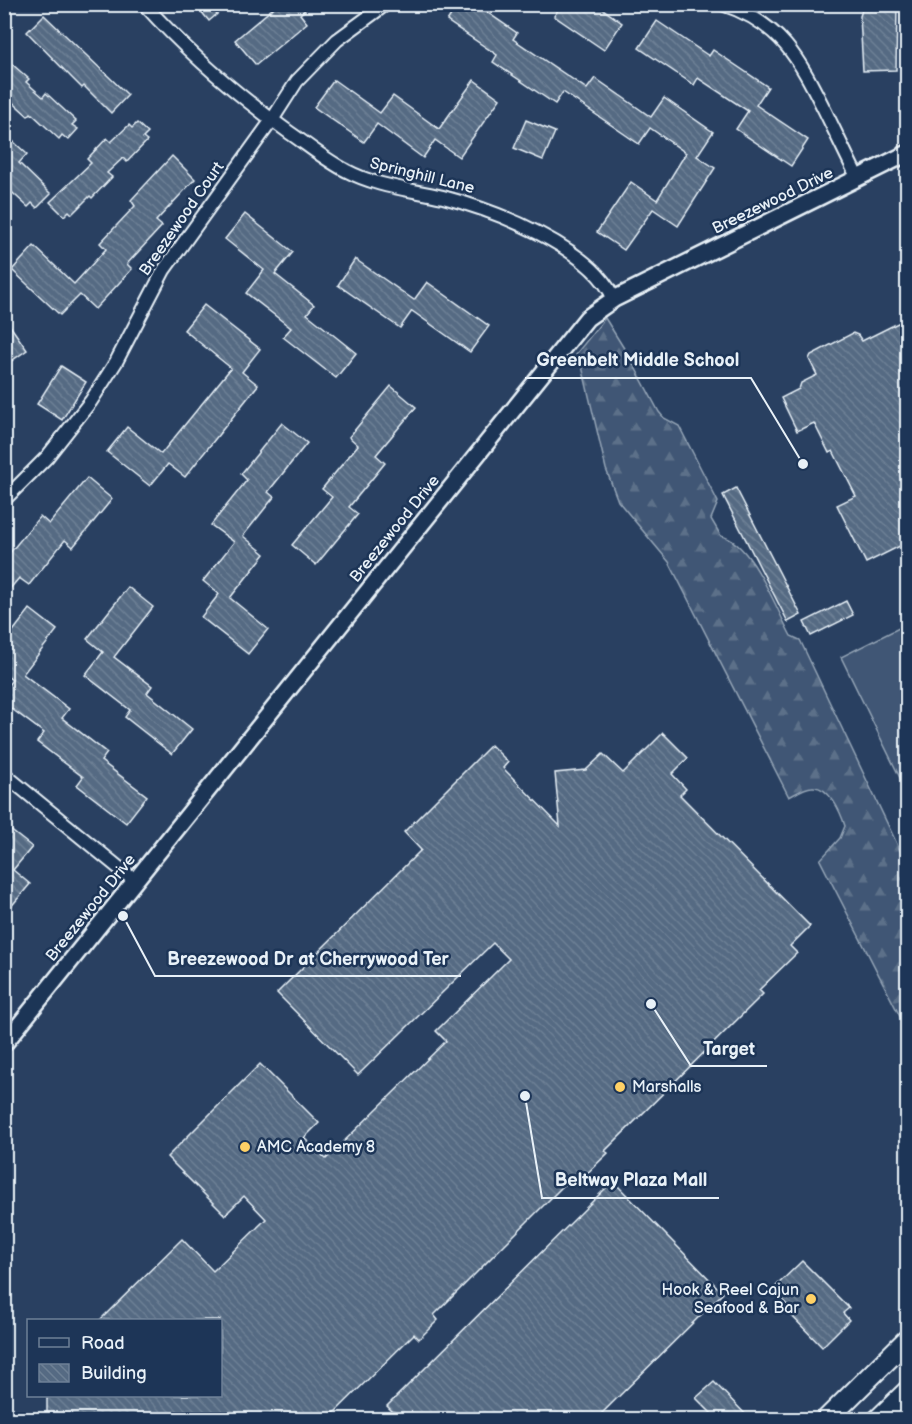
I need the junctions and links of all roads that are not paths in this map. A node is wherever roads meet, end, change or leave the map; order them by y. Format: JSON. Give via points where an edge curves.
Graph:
{"nodes":[{"id":1,"x":144,"y":4,"type":"edge"},
{"id":2,"x":386,"y":4,"type":"edge"},
{"id":3,"x":722,"y":4,"type":"edge"},
{"id":4,"x":272,"y":120,"type":"junction"},
{"id":5,"x":908,"y":153,"type":"edge"},
{"id":6,"x":858,"y":179,"type":"junction"},
{"id":7,"x":614,"y":299,"type":"junction"},
{"id":8,"x":4,"y":500,"type":"edge"},
{"id":9,"x":4,"y":774,"type":"edge"},
{"id":10,"x":135,"y":881,"type":"junction"},
{"id":11,"x":4,"y":1044,"type":"edge"},
{"id":12,"x":908,"y":1339,"type":"edge"},
{"id":13,"x":908,"y":1390,"type":"edge"},
{"id":14,"x":826,"y":1419,"type":"edge"},
{"id":15,"x":878,"y":1419,"type":"edge"}],
"edges":[{"from":1,"to":4,"type":"street","name":"Springhill Lane","via":[[200,62]]},
{"from":2,"to":4,"type":"street","name":"Breezewood Court","via":[[319,55]]},
{"from":3,"to":6,"type":"street","via":[[758,20],[792,51]]},
{"from":4,"to":7,"type":"street","name":"Springhill Lane","via":[[329,161],[364,179],[463,203],[533,232],[594,271]]},
{"from":4,"to":8,"type":"street","name":"Breezewood Court","via":[[164,270],[91,401],[47,457]]},
{"from":5,"to":6,"type":"street","name":"Breezewood Drive"},
{"from":6,"to":7,"type":"street","name":"Breezewood Drive"},
{"from":7,"to":10,"type":"street","name":"Breezewood Drive","via":[[587,318]]},
{"from":9,"to":10,"type":"street"},
{"from":10,"to":11,"type":"street","name":"Breezewood Drive"},
{"from":12,"to":14,"type":"main road"},
{"from":13,"to":15,"type":"main road"}]}
